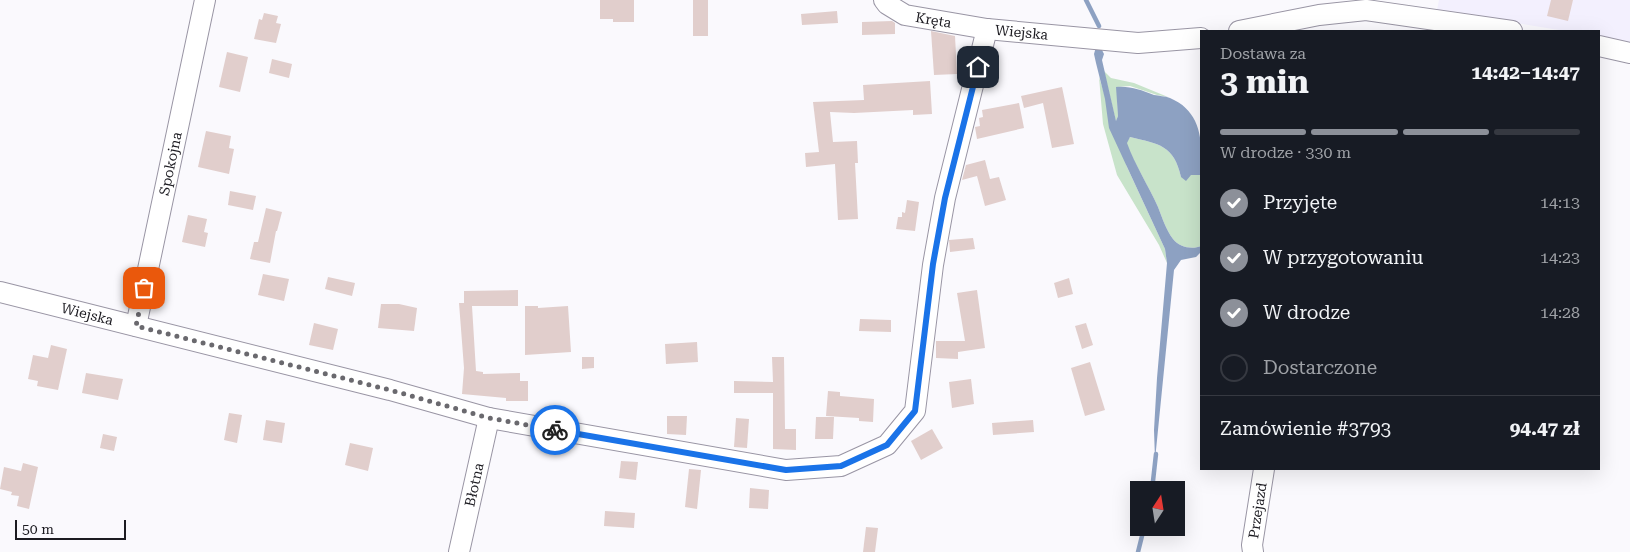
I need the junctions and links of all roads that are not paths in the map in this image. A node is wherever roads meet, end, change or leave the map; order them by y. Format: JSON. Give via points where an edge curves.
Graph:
{"nodes":[{"id":1,"x":205,"y":0,"type":"edge"},
{"id":2,"x":884,"y":0,"type":"edge"},
{"id":3,"x":1358,"y":6,"type":"edge"},
{"id":4,"x":987,"y":29,"type":"junction"},
{"id":5,"x":1244,"y":30,"type":"edge"},
{"id":6,"x":1505,"y":30,"type":"edge"},
{"id":7,"x":1200,"y":38,"type":"edge"},
{"id":8,"x":1600,"y":46,"type":"edge"},
{"id":9,"x":1630,"y":53,"type":"edge"},
{"id":10,"x":0,"y":292,"type":"edge"},
{"id":11,"x":136,"y":326,"type":"junction"},
{"id":12,"x":489,"y":418,"type":"junction"},
{"id":13,"x":1264,"y":470,"type":"edge"},
{"id":14,"x":459,"y":552,"type":"edge"},
{"id":15,"x":1253,"y":552,"type":"edge"}],
"edges":[{"from":1,"to":11,"type":"street","name":"Spokojna"},
{"from":2,"to":4,"type":"street","name":"Kręta","via":[[905,15]]},
{"from":3,"to":5,"type":"street"},
{"from":3,"to":6,"type":"street","via":[[1366,10]]},
{"from":4,"to":7,"type":"street","name":"Wiejska","via":[[1138,43]]},
{"from":4,"to":12,"type":"street","name":"Wiejska","via":[[945,198],[933,264],[915,411],[887,445],[841,466],[786,470]]},
{"from":8,"to":9,"type":"street"},
{"from":10,"to":11,"type":"street","name":"Wiejska"},
{"from":11,"to":12,"type":"street","name":"Wiejska"},
{"from":12,"to":14,"type":"street","name":"Błotna"},
{"from":13,"to":15,"type":"street","name":"Przejazd"}]}
